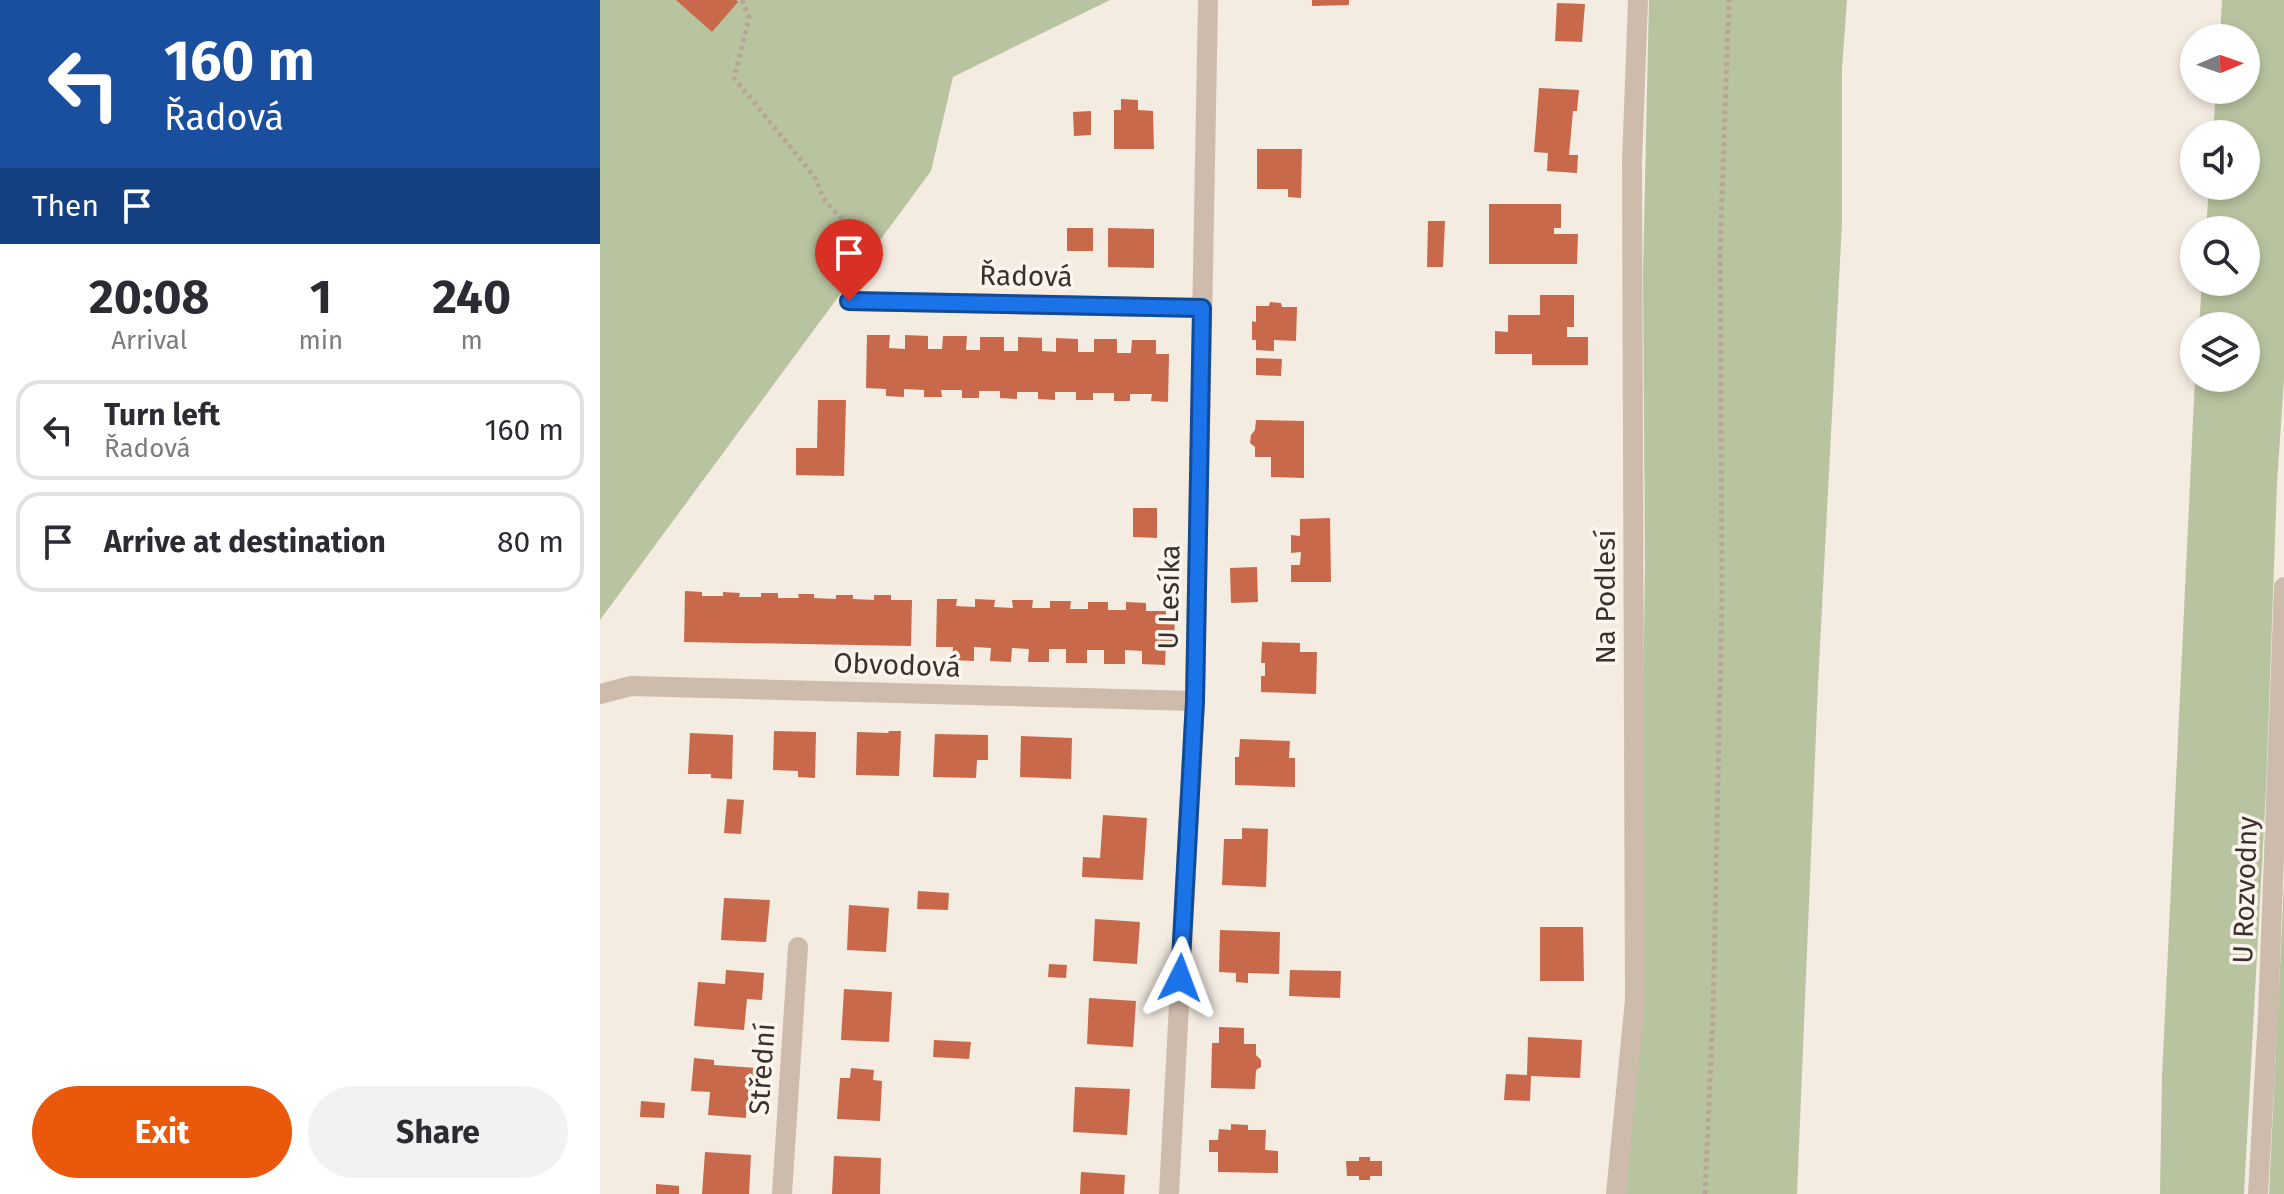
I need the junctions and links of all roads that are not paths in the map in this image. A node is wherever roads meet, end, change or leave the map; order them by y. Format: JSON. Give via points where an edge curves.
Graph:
{"nodes":[{"id":1,"x":1208,"y":0,"type":"edge"},
{"id":2,"x":1638,"y":0,"type":"edge"},
{"id":3,"x":849,"y":301,"type":"road end"},
{"id":4,"x":1202,"y":308,"type":"junction"},
{"id":5,"x":2284,"y":587,"type":"edge"},
{"id":6,"x":600,"y":694,"type":"edge"},
{"id":7,"x":1195,"y":701,"type":"junction"},
{"id":8,"x":798,"y":947,"type":"dead end"},
{"id":9,"x":782,"y":1194,"type":"edge"},
{"id":10,"x":1169,"y":1194,"type":"edge"},
{"id":11,"x":1616,"y":1194,"type":"edge"},
{"id":12,"x":2258,"y":1194,"type":"edge"}],
"edges":[{"from":1,"to":4,"type":"street","name":"U Lesíka"},
{"from":2,"to":11,"type":"street","name":"Na Podlesí","via":[[1632,163],[1635,1000]]},
{"from":3,"to":4,"type":"street","name":"Řadová"},
{"from":4,"to":7,"type":"street","name":"U Lesíka"},
{"from":5,"to":12,"type":"street","name":"U Rozvodny"},
{"from":6,"to":7,"type":"street","name":"Obvodová","via":[[631,686]]},
{"from":7,"to":10,"type":"street","name":"U Lesíka"},
{"from":8,"to":9,"type":"street","name":"Střední"}]}
